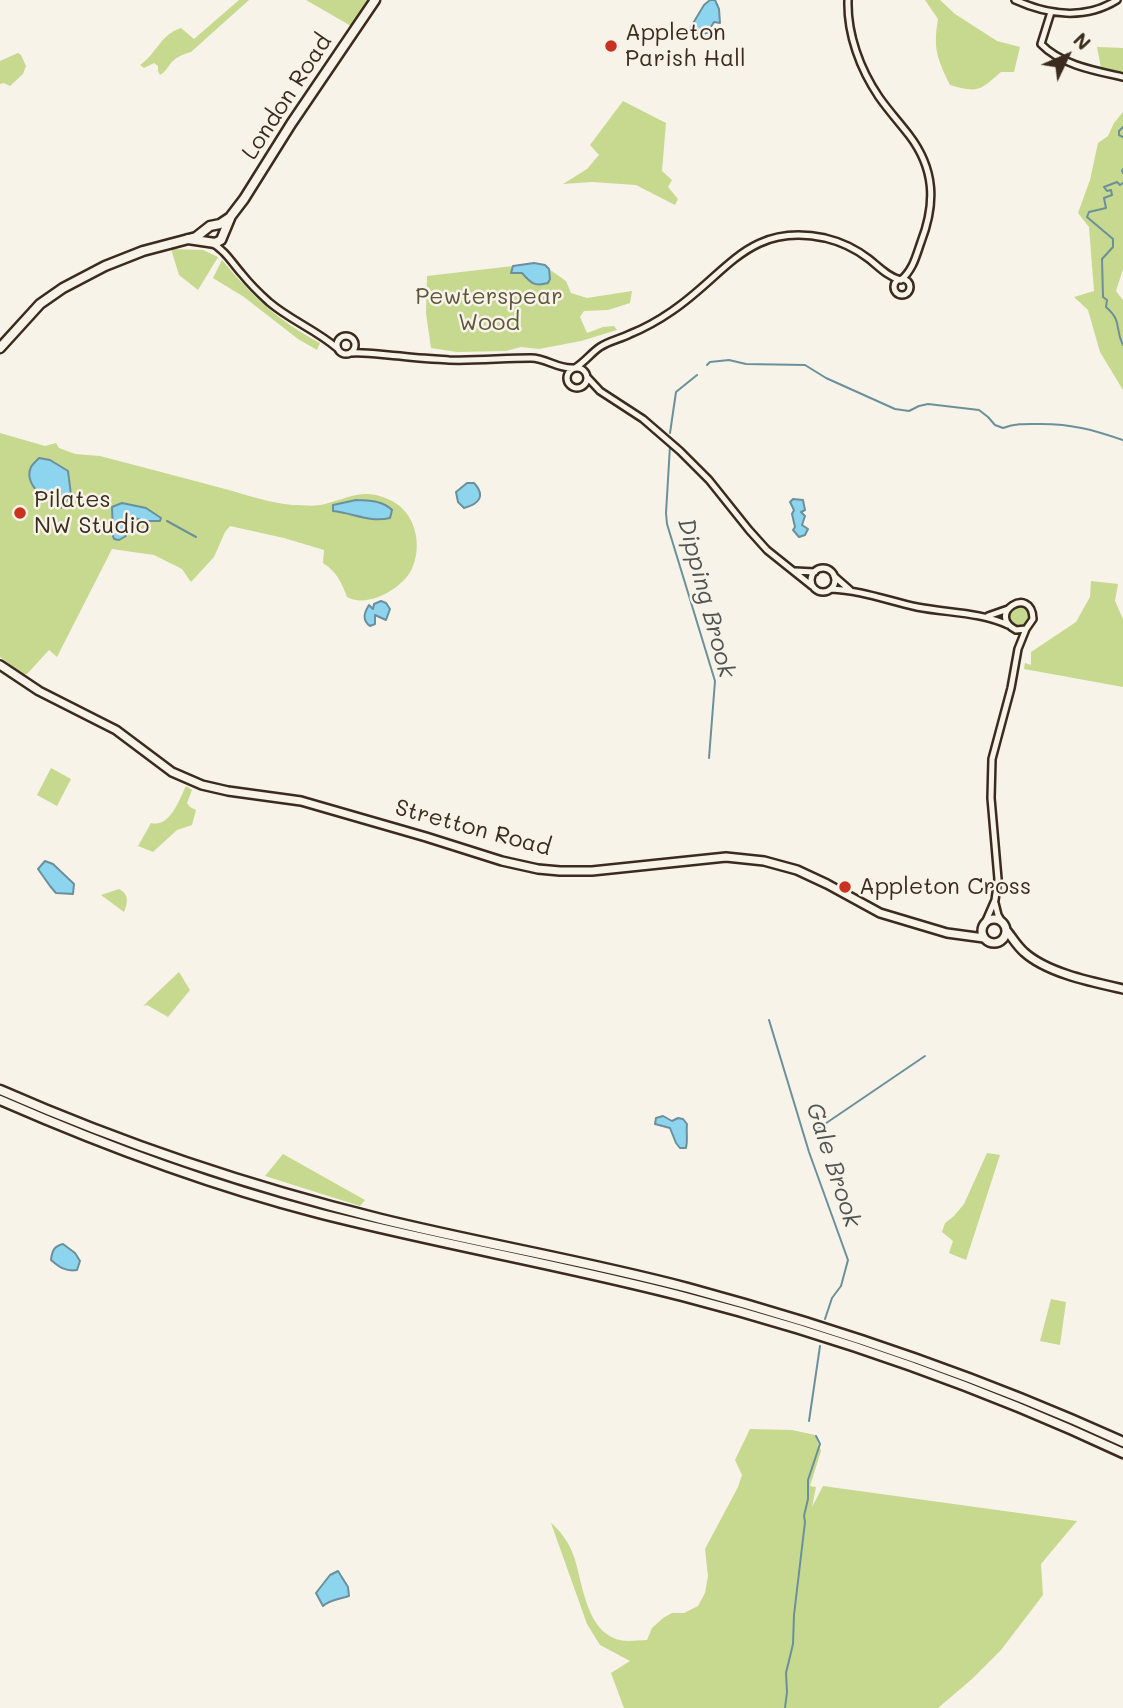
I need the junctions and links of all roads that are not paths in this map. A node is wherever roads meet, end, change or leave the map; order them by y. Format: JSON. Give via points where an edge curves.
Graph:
{"nodes":[{"id":1,"x":375,"y":0,"type":"edge"},
{"id":2,"x":848,"y":0,"type":"edge"},
{"id":3,"x":1015,"y":0,"type":"edge"},
{"id":4,"x":1117,"y":0,"type":"edge"},
{"id":5,"x":1051,"y":12,"type":"junction"},
{"id":6,"x":1123,"y":77,"type":"edge"},
{"id":7,"x":231,"y":216,"type":"junction"},
{"id":8,"x":216,"y":225,"type":"junction"},
{"id":9,"x":206,"y":230,"type":"junction"},
{"id":10,"x":223,"y":235,"type":"junction"},
{"id":11,"x":188,"y":239,"type":"junction"},
{"id":12,"x":211,"y":243,"type":"junction"},
{"id":13,"x":232,"y":260,"type":"junction"},
{"id":14,"x":911,"y":268,"type":"junction"},
{"id":15,"x":884,"y":273,"type":"junction"},
{"id":16,"x":901,"y":280,"type":"junction"},
{"id":17,"x":910,"y":286,"type":"junction"},
{"id":18,"x":894,"y":289,"type":"junction"},
{"id":19,"x":319,"y":335,"type":"junction"},
{"id":20,"x":342,"y":336,"type":"junction"},
{"id":21,"x":354,"y":340,"type":"junction"},
{"id":22,"x":0,"y":348,"type":"edge"},
{"id":23,"x":337,"y":348,"type":"junction"},
{"id":24,"x":373,"y":352,"type":"junction"},
{"id":25,"x":351,"y":353,"type":"junction"},
{"id":26,"x":590,"y":356,"type":"junction"},
{"id":27,"x":555,"y":365,"type":"junction"},
{"id":28,"x":574,"y":368,"type":"junction"},
{"id":29,"x":587,"y":376,"type":"junction"},
{"id":30,"x":566,"y":378,"type":"junction"},
{"id":31,"x":580,"y":388,"type":"junction"},
{"id":32,"x":600,"y":391,"type":"junction"},
{"id":33,"x":795,"y":571,"type":"junction"},
{"id":34,"x":815,"y":572,"type":"junction"},
{"id":35,"x":834,"y":576,"type":"junction"},
{"id":36,"x":813,"y":586,"type":"junction"},
{"id":37,"x":831,"y":589,"type":"junction"},
{"id":38,"x":852,"y":592,"type":"junction"},
{"id":39,"x":1008,"y":609,"type":"junction"},
{"id":40,"x":985,"y":616,"type":"junction"},
{"id":41,"x":1010,"y":627,"type":"junction"},
{"id":42,"x":1026,"y":629,"type":"junction"},
{"id":43,"x":1018,"y":649,"type":"junction"},
{"id":44,"x":0,"y":665,"type":"edge"},
{"id":45,"x":995,"y":900,"type":"junction"},
{"id":46,"x":1002,"y":922,"type":"junction"},
{"id":47,"x":984,"y":925,"type":"junction"},
{"id":48,"x":1006,"y":930,"type":"junction"},
{"id":49,"x":960,"y":934,"type":"junction"},
{"id":50,"x":984,"y":938,"type":"junction"},
{"id":51,"x":1001,"y":942,"type":"junction"},
{"id":52,"x":1020,"y":949,"type":"junction"},
{"id":53,"x":1123,"y":989,"type":"edge"},
{"id":54,"x":0,"y":1088,"type":"edge"},
{"id":55,"x":0,"y":1100,"type":"edge"},
{"id":56,"x":1123,"y":1442,"type":"edge"},
{"id":57,"x":1123,"y":1453,"type":"edge"}],
"edges":[{"from":1,"to":7,"type":"highway","name":"London Road"},
{"from":2,"to":14,"type":"street","via":[[849,23],[861,65],[919,149],[928,170],[930,216]]},
{"from":3,"to":5,"type":"street"},
{"from":4,"to":5,"type":"street","via":[[1090,11]]},
{"from":5,"to":6,"type":"street","via":[[1041,44],[1048,51]]},
{"from":7,"to":8,"type":"highway","name":"London Road"},
{"from":7,"to":10,"type":"highway","name":"London Road"},
{"from":8,"to":9,"type":"highway"},
{"from":8,"to":10,"type":"highway"},
{"from":9,"to":11,"type":"highway"},
{"from":9,"to":12,"type":"highway"},
{"from":10,"to":12,"type":"highway","via":[[219,242]]},
{"from":10,"to":13,"type":"street"},
{"from":11,"to":12,"type":"highway"},
{"from":11,"to":22,"type":"highway","via":[[121,259],[63,288],[40,304]]},
{"from":12,"to":13,"type":"street"},
{"from":13,"to":19,"type":"street","via":[[271,303]]},
{"from":14,"to":16,"type":"street"},
{"from":14,"to":17,"type":"street"},
{"from":15,"to":16,"type":"street"},
{"from":15,"to":18,"type":"street"},
{"from":15,"to":26,"type":"street","via":[[859,252],[836,241],[797,236],[768,240],[741,253],[667,314]]},
{"from":16,"to":17,"type":"street"},
{"from":16,"to":18,"type":"street"},
{"from":17,"to":18,"type":"street","via":[[903,295]]},
{"from":19,"to":20,"type":"street"},
{"from":19,"to":23,"type":"street"},
{"from":20,"to":21,"type":"street"},
{"from":20,"to":23,"type":"street"},
{"from":21,"to":24,"type":"street"},
{"from":21,"to":25,"type":"street"},
{"from":23,"to":25,"type":"street","via":[[343,354]]},
{"from":24,"to":25,"type":"street"},
{"from":24,"to":27,"type":"street","via":[[449,360],[531,358]]},
{"from":26,"to":28,"type":"street"},
{"from":26,"to":29,"type":"street"},
{"from":27,"to":28,"type":"street"},
{"from":27,"to":30,"type":"street"},
{"from":28,"to":29,"type":"street"},
{"from":28,"to":30,"type":"street"},
{"from":29,"to":31,"type":"street"},
{"from":29,"to":32,"type":"street"},
{"from":30,"to":31,"type":"street","via":[[570,386]]},
{"from":31,"to":32,"type":"street"},
{"from":32,"to":33,"type":"street","via":[[670,442],[709,480],[759,542]]},
{"from":33,"to":34,"type":"street"},
{"from":33,"to":36,"type":"street"},
{"from":34,"to":35,"type":"street","via":[[826,569]]},
{"from":34,"to":36,"type":"street"},
{"from":35,"to":37,"type":"street"},
{"from":35,"to":38,"type":"street"},
{"from":36,"to":37,"type":"street","via":[[821,592]]},
{"from":37,"to":38,"type":"street"},
{"from":38,"to":40,"type":"street"},
{"from":39,"to":40,"type":"street"},
{"from":39,"to":41,"type":"street"},
{"from":39,"to":42,"type":"street","via":[[1020,603],[1030,608],[1033,620]]},
{"from":40,"to":41,"type":"street"},
{"from":41,"to":42,"type":"street"},
{"from":41,"to":43,"type":"street"},
{"from":42,"to":43,"type":"street"},
{"from":43,"to":45,"type":"street","via":[[992,760]]},
{"from":44,"to":49,"type":"main road","name":"Stretton Road","via":[[39,691],[116,730],[172,772],[202,785],[301,801],[502,862],[560,872],[726,857],[764,861],[797,870],[880,913]]},
{"from":45,"to":46,"type":"street"},
{"from":45,"to":47,"type":"street"},
{"from":46,"to":47,"type":"main road","via":[[995,919]]},
{"from":46,"to":48,"type":"main road"},
{"from":47,"to":49,"type":"main road"},
{"from":47,"to":50,"type":"main road"},
{"from":48,"to":51,"type":"main road"},
{"from":48,"to":52,"type":"main road"},
{"from":49,"to":50,"type":"main road","name":"Stretton Road"},
{"from":50,"to":51,"type":"main road","via":[[993,944]]},
{"from":51,"to":52,"type":"main road"},
{"from":52,"to":53,"type":"main road","via":[[1047,967]]},
{"from":54,"to":56,"type":"highway","via":[[157,1152],[293,1196],[617,1270],[828,1329],[987,1385]]},
{"from":55,"to":57,"type":"highway","via":[[157,1163],[315,1212],[630,1283],[827,1339],[952,1382]]}]}
